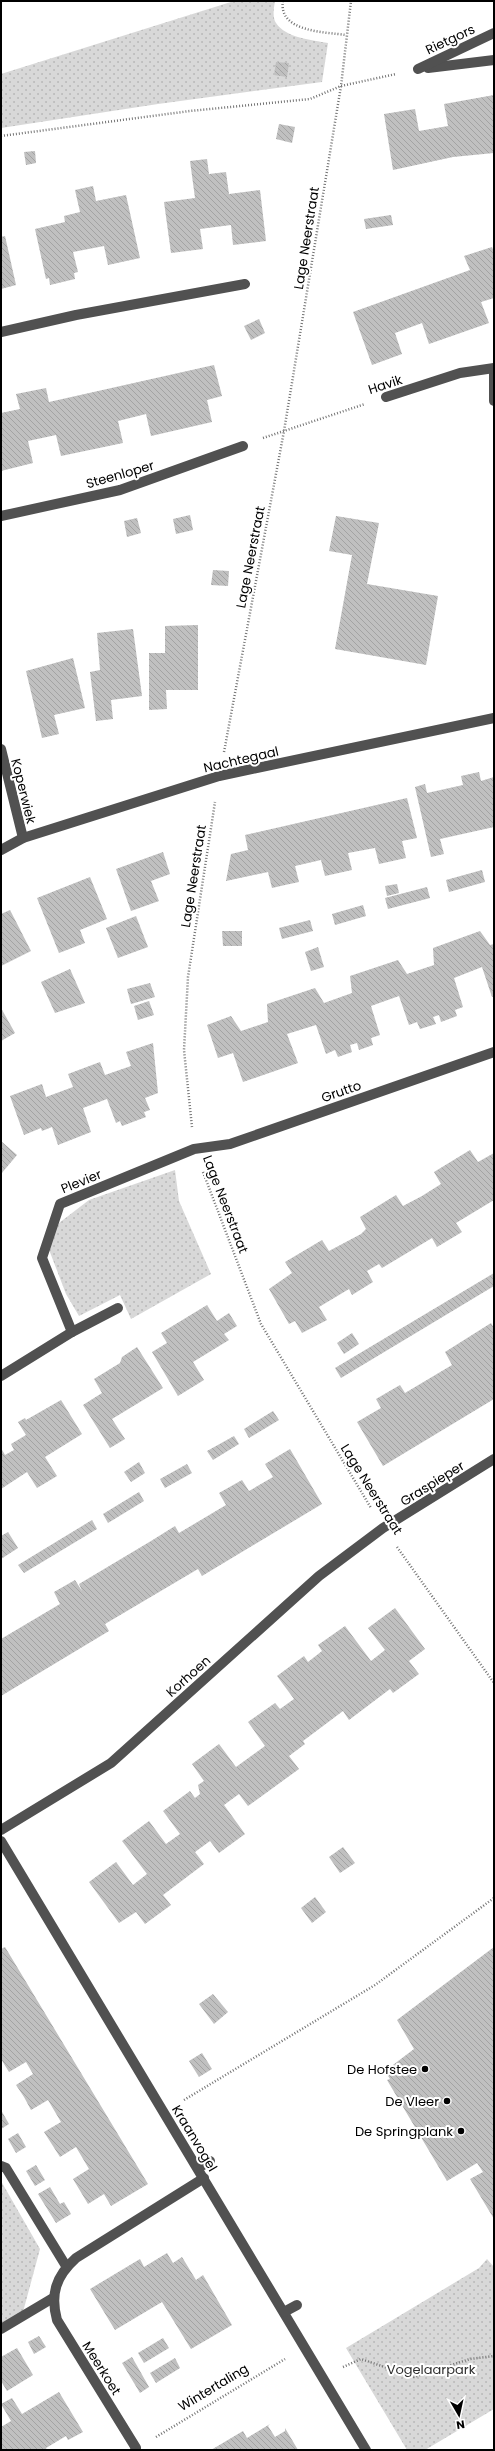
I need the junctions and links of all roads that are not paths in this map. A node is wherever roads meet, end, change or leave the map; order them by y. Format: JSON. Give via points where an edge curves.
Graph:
{"nodes":[{"id":1,"x":494,"y":33,"type":"edge"},
{"id":2,"x":494,"y":60,"type":"edge"},
{"id":3,"x":245,"y":284,"type":"dead end"},
{"id":4,"x":1,"y":332,"type":"edge"},
{"id":5,"x":494,"y":368,"type":"edge"},
{"id":6,"x":494,"y":374,"type":"edge"},
{"id":7,"x":386,"y":397,"type":"road end"},
{"id":8,"x":494,"y":401,"type":"edge"},
{"id":9,"x":243,"y":446,"type":"dead end"},
{"id":10,"x":1,"y":516,"type":"edge"},
{"id":11,"x":494,"y":718,"type":"edge"},
{"id":12,"x":1,"y":749,"type":"edge"},
{"id":13,"x":23,"y":838,"type":"junction"},
{"id":14,"x":1,"y":850,"type":"edge"},
{"id":15,"x":494,"y":1052,"type":"edge"},
{"id":16,"x":194,"y":1149,"type":"joint"},
{"id":17,"x":118,"y":1308,"type":"dead end"},
{"id":18,"x":72,"y":1332,"type":"junction"},
{"id":19,"x":1,"y":1376,"type":"edge"},
{"id":20,"x":494,"y":1459,"type":"edge"},
{"id":21,"x":383,"y":1528,"type":"joint"},
{"id":22,"x":1,"y":1830,"type":"edge"},
{"id":23,"x":1,"y":1841,"type":"edge"},
{"id":24,"x":210,"y":2161,"type":"dead end"},
{"id":25,"x":1,"y":2166,"type":"edge"},
{"id":26,"x":198,"y":2168,"type":"junction"},
{"id":27,"x":204,"y":2178,"type":"junction"},
{"id":28,"x":66,"y":2266,"type":"junction"},
{"id":29,"x":53,"y":2298,"type":"junction"},
{"id":30,"x":297,"y":2304,"type":"dead end"},
{"id":31,"x":284,"y":2312,"type":"junction"},
{"id":32,"x":1,"y":2329,"type":"edge"},
{"id":33,"x":136,"y":2449,"type":"edge"},
{"id":34,"x":366,"y":2450,"type":"edge"}],
"edges":[{"from":1,"to":2,"type":"street","name":"Rietgors","via":[[418,69]]},
{"from":3,"to":4,"type":"street","via":[[76,315]]},
{"from":5,"to":7,"type":"street","name":"Havik","via":[[460,373]]},
{"from":6,"to":8,"type":"street"},
{"from":9,"to":10,"type":"street","name":"Steenloper","via":[[120,490]]},
{"from":11,"to":13,"type":"street","name":"Nachtegaal","via":[[219,776]]},
{"from":12,"to":13,"type":"street","name":"Koperwiek"},
{"from":13,"to":14,"type":"street","name":"Nachtegaal"},
{"from":15,"to":16,"type":"street","name":"Grutto","via":[[230,1144]]},
{"from":16,"to":18,"type":"street","name":"Plevier","via":[[60,1204],[42,1258]]},
{"from":17,"to":18,"type":"street"},
{"from":18,"to":19,"type":"street"},
{"from":20,"to":21,"type":"street","name":"Graspieper"},
{"from":21,"to":22,"type":"street","name":"Korhoen","via":[[319,1576],[111,1763]]},
{"from":23,"to":26,"type":"street","name":"Kraanvogel"},
{"from":24,"to":26,"type":"street"},
{"from":25,"to":28,"type":"street","via":[[6,2168]]},
{"from":26,"to":27,"type":"street","name":"Kraanvogel"},
{"from":27,"to":28,"type":"street","name":"Meerkoet"},
{"from":27,"to":31,"type":"street","name":"Kraanvogel"},
{"from":28,"to":29,"type":"street","name":"Meerkoet","via":[[59,2276]]},
{"from":29,"to":32,"type":"street"},
{"from":29,"to":33,"type":"street","name":"Meerkoet","via":[[57,2320]]},
{"from":30,"to":31,"type":"street"},
{"from":31,"to":34,"type":"street","name":"Kraanvogel"}]}
